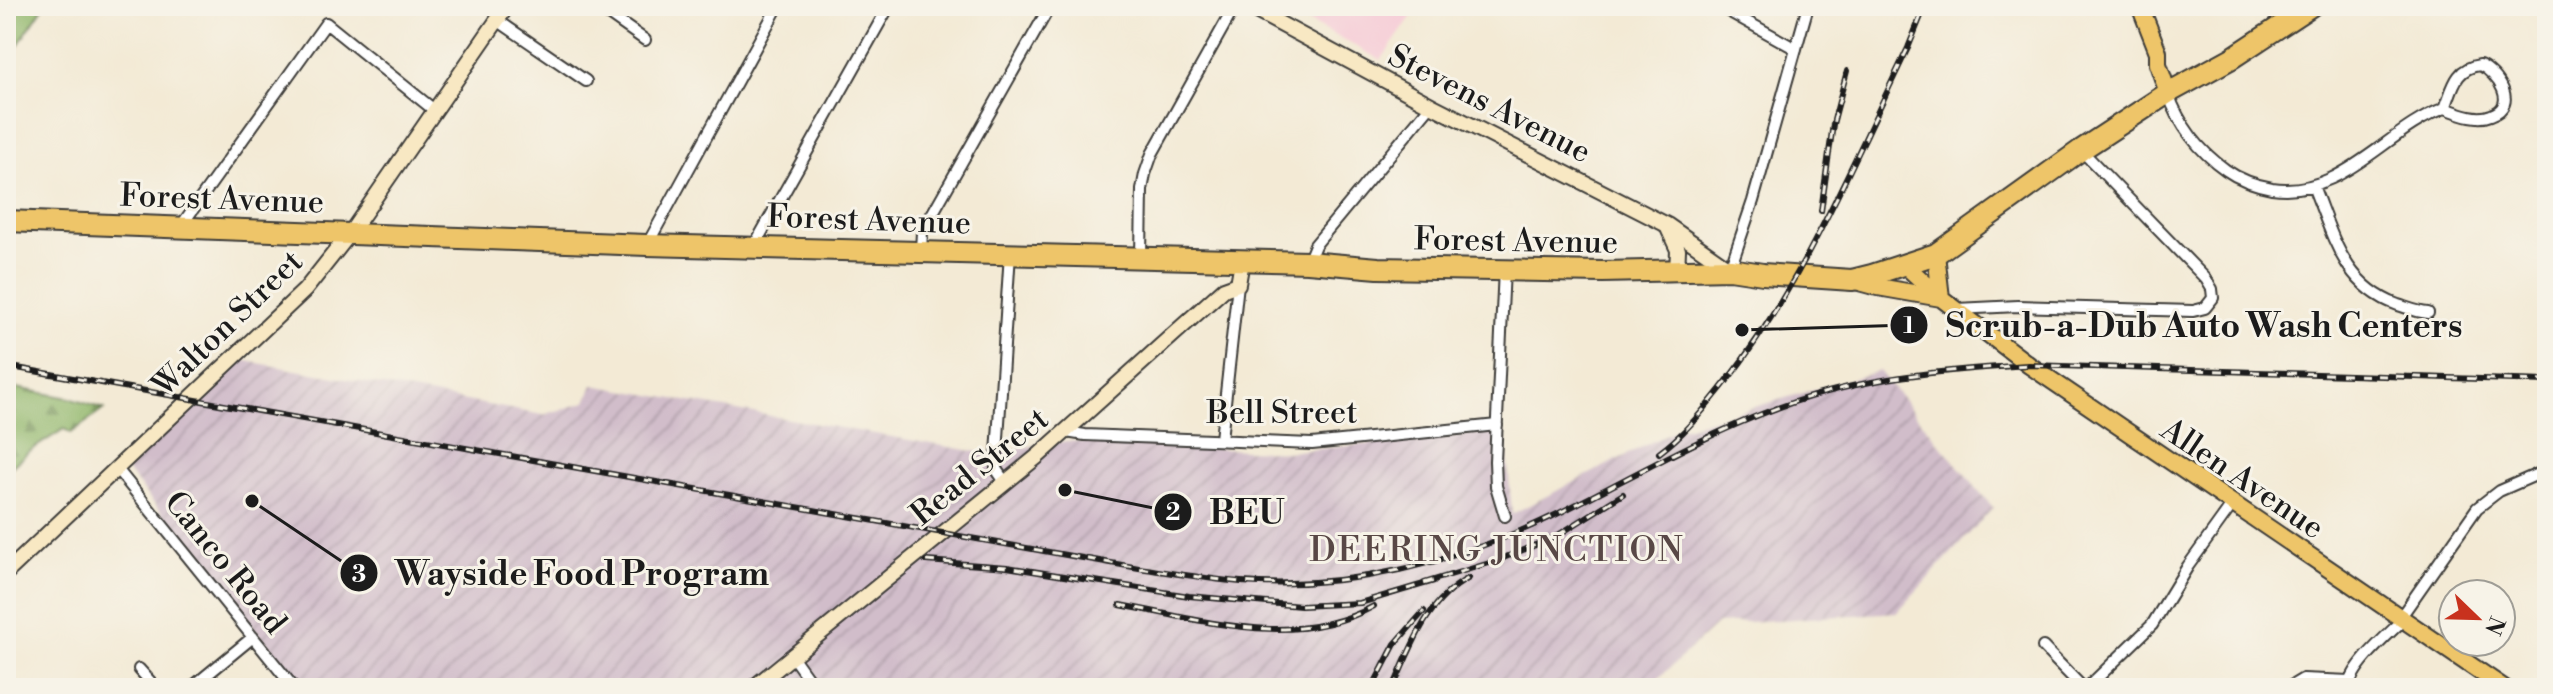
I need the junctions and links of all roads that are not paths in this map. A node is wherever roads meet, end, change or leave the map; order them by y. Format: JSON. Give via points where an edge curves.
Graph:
{"nodes":[{"id":1,"x":507,"y":6,"type":"edge"},
{"id":2,"x":597,"y":6,"type":"edge"},
{"id":3,"x":778,"y":6,"type":"edge"},
{"id":4,"x":889,"y":6,"type":"edge"},
{"id":5,"x":1050,"y":6,"type":"edge"},
{"id":6,"x":1235,"y":6,"type":"edge"},
{"id":7,"x":1247,"y":6,"type":"edge"},
{"id":8,"x":1719,"y":6,"type":"edge"},
{"id":9,"x":1808,"y":6,"type":"edge"},
{"id":10,"x":2140,"y":6,"type":"edge"},
{"id":11,"x":2311,"y":6,"type":"edge"},
{"id":12,"x":497,"y":20,"type":"junction"},
{"id":13,"x":645,"y":40,"type":"dead end"},
{"id":14,"x":1796,"y":49,"type":"junction"},
{"id":15,"x":586,"y":81,"type":"dead end"},
{"id":16,"x":2174,"y":90,"type":"junction"},
{"id":17,"x":1431,"y":105,"type":"junction"},
{"id":18,"x":2445,"y":108,"type":"junction"},
{"id":19,"x":434,"y":110,"type":"junction"},
{"id":20,"x":2081,"y":150,"type":"junction"},
{"id":21,"x":2313,"y":186,"type":"junction"},
{"id":22,"x":6,"y":221,"type":"edge"},
{"id":23,"x":1667,"y":225,"type":"junction"},
{"id":24,"x":181,"y":226,"type":"junction"},
{"id":25,"x":351,"y":232,"type":"junction"},
{"id":26,"x":647,"y":245,"type":"junction"},
{"id":27,"x":754,"y":246,"type":"junction"},
{"id":28,"x":921,"y":250,"type":"junction"},
{"id":29,"x":1010,"y":253,"type":"junction"},
{"id":30,"x":1936,"y":254,"type":"junction"},
{"id":31,"x":1141,"y":257,"type":"junction"},
{"id":32,"x":1242,"y":261,"type":"junction"},
{"id":33,"x":1308,"y":262,"type":"junction"},
{"id":34,"x":1906,"y":266,"type":"junction"},
{"id":35,"x":1504,"y":269,"type":"junction"},
{"id":36,"x":1730,"y":269,"type":"junction"},
{"id":37,"x":1677,"y":272,"type":"junction"},
{"id":38,"x":1852,"y":280,"type":"junction"},
{"id":39,"x":1238,"y":284,"type":"junction"},
{"id":40,"x":1941,"y":298,"type":"junction"},
{"id":41,"x":1955,"y":309,"type":"junction"},
{"id":42,"x":2428,"y":313,"type":"dead end"},
{"id":43,"x":1497,"y":425,"type":"junction"},
{"id":44,"x":1066,"y":432,"type":"junction"},
{"id":45,"x":1221,"y":439,"type":"junction"},
{"id":46,"x":117,"y":469,"type":"junction"},
{"id":47,"x":2547,"y":470,"type":"edge"},
{"id":48,"x":1005,"y":482,"type":"junction"},
{"id":49,"x":2232,"y":505,"type":"junction"},
{"id":50,"x":1505,"y":516,"type":"dead end"},
{"id":51,"x":6,"y":573,"type":"edge"},
{"id":52,"x":2401,"y":619,"type":"junction"},
{"id":53,"x":253,"y":637,"type":"junction"},
{"id":54,"x":2043,"y":647,"type":"dead end"},
{"id":55,"x":792,"y":656,"type":"junction"},
{"id":56,"x":139,"y":669,"type":"dead end"},
{"id":57,"x":2350,"y":685,"type":"edge"},
{"id":58,"x":156,"y":688,"type":"edge"},
{"id":59,"x":191,"y":688,"type":"edge"},
{"id":60,"x":294,"y":688,"type":"edge"},
{"id":61,"x":753,"y":688,"type":"edge"},
{"id":62,"x":815,"y":688,"type":"edge"},
{"id":63,"x":2085,"y":688,"type":"edge"},
{"id":64,"x":2288,"y":688,"type":"edge"},
{"id":65,"x":2504,"y":688,"type":"edge"}],
"edges":[{"from":1,"to":12,"type":"street","name":"Walton Street"},
{"from":2,"to":13,"type":"street"},
{"from":3,"to":26,"type":"street"},
{"from":4,"to":27,"type":"street"},
{"from":5,"to":28,"type":"street","via":[[922,232]]},
{"from":6,"to":31,"type":"street","via":[[1145,174]]},
{"from":7,"to":17,"type":"street","name":"Stevens Avenue"},
{"from":8,"to":14,"type":"street"},
{"from":9,"to":14,"type":"street"},
{"from":10,"to":16,"type":"main road","via":[[2158,64]]},
{"from":11,"to":16,"type":"highway"},
{"from":12,"to":15,"type":"street"},
{"from":12,"to":19,"type":"street","name":"Walton Street"},
{"from":14,"to":36,"type":"street"},
{"from":16,"to":20,"type":"highway"},
{"from":16,"to":21,"type":"street","via":[[2175,114],[2198,145],[2232,175],[2280,189]]},
{"from":17,"to":23,"type":"street","name":"Stevens Avenue"},
{"from":17,"to":33,"type":"street","via":[[1315,245]]},
{"from":18,"to":18,"type":"street","via":[[2492,115],[2503,103],[2503,87],[2491,70],[2470,66],[2456,78]]},
{"from":18,"to":21,"type":"street","via":[[2411,124],[2345,172]]},
{"from":19,"to":24,"type":"street","via":[[326,23]]},
{"from":19,"to":25,"type":"street","name":"Walton Street"},
{"from":20,"to":30,"type":"highway"},
{"from":20,"to":41,"type":"street","via":[[2206,279],[2213,298],[2205,308],[2193,311]]},
{"from":21,"to":42,"type":"street","via":[[2357,279],[2381,299]]},
{"from":22,"to":24,"type":"highway","name":"Forest Avenue"},
{"from":23,"to":36,"type":"street","name":"Stevens Avenue"},
{"from":23,"to":37,"type":"street","via":[[1678,250]]},
{"from":24,"to":25,"type":"highway","name":"Forest Avenue"},
{"from":25,"to":26,"type":"highway","name":"Forest Avenue"},
{"from":25,"to":46,"type":"street","name":"Walton Street","via":[[305,290]]},
{"from":26,"to":27,"type":"highway","name":"Forest Avenue"},
{"from":27,"to":28,"type":"highway","name":"Forest Avenue"},
{"from":28,"to":29,"type":"highway","name":"Forest Avenue"},
{"from":29,"to":31,"type":"highway","name":"Forest Avenue"},
{"from":29,"to":48,"type":"street","via":[[996,469]]},
{"from":30,"to":34,"type":"highway"},
{"from":30,"to":40,"type":"main road"},
{"from":31,"to":32,"type":"highway","name":"Forest Avenue"},
{"from":32,"to":33,"type":"highway","name":"Forest Avenue"},
{"from":32,"to":39,"type":"street"},
{"from":33,"to":35,"type":"highway","name":"Forest Avenue"},
{"from":34,"to":38,"type":"highway"},
{"from":34,"to":40,"type":"main road"},
{"from":35,"to":37,"type":"highway","name":"Forest Avenue"},
{"from":35,"to":43,"type":"street"},
{"from":36,"to":37,"type":"highway","name":"Forest Avenue"},
{"from":36,"to":38,"type":"highway","name":"Forest Avenue"},
{"from":38,"to":40,"type":"main road"},
{"from":39,"to":44,"type":"street","name":"Read Street","via":[[1224,289]]},
{"from":39,"to":45,"type":"street"},
{"from":40,"to":41,"type":"main road","name":"Allen Avenue"},
{"from":41,"to":49,"type":"main road","name":"Allen Avenue"},
{"from":43,"to":45,"type":"street","name":"Bell Street","via":[[1312,444]]},
{"from":43,"to":50,"type":"street","via":[[1496,486]]},
{"from":44,"to":45,"type":"street","name":"Bell Street"},
{"from":44,"to":48,"type":"street","name":"Read Street"},
{"from":46,"to":51,"type":"street","name":"Walton Street"},
{"from":46,"to":53,"type":"street","name":"Canco Road"},
{"from":47,"to":52,"type":"street","via":[[2499,491],[2477,508]]},
{"from":48,"to":55,"type":"street","name":"Read Street"},
{"from":49,"to":52,"type":"main road","name":"Allen Avenue"},
{"from":49,"to":63,"type":"street","via":[[2152,625]]},
{"from":52,"to":57,"type":"street"},
{"from":52,"to":65,"type":"main road","name":"Allen Avenue"},
{"from":53,"to":59,"type":"street"},
{"from":53,"to":60,"type":"street","name":"Canco Road"},
{"from":54,"to":63,"type":"street"},
{"from":55,"to":61,"type":"street","name":"Read Street"},
{"from":55,"to":62,"type":"street"},
{"from":56,"to":58,"type":"street"},
{"from":57,"to":64,"type":"street","via":[[2303,679]]}]}
